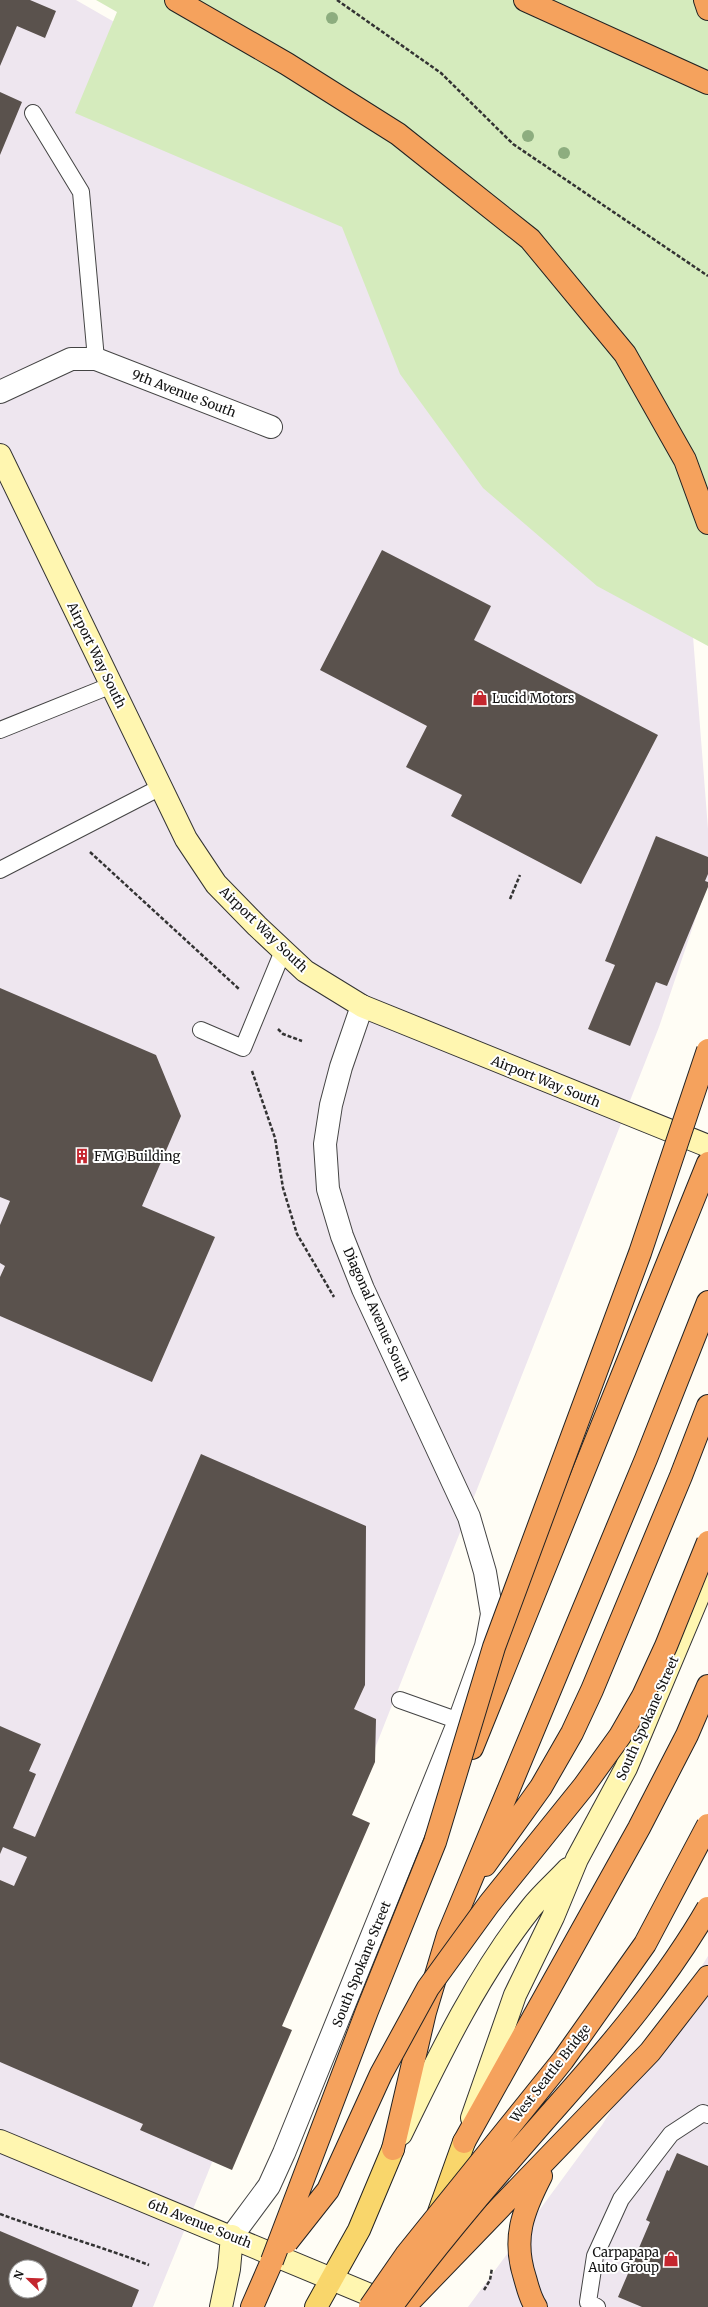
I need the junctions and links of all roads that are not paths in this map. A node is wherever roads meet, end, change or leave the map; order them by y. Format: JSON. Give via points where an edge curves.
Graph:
{"nodes":[{"id":1,"x":176,"y":0,"type":"edge"},
{"id":2,"x":705,"y":0,"type":"edge"},
{"id":3,"x":530,"y":2,"type":"edge"},
{"id":4,"x":708,"y":9,"type":"edge"},
{"id":5,"x":708,"y":83,"type":"edge"},
{"id":6,"x":33,"y":113,"type":"dead end"},
{"id":7,"x":96,"y":359,"type":"junction"},
{"id":8,"x":0,"y":392,"type":"edge"},
{"id":9,"x":271,"y":427,"type":"dead end"},
{"id":10,"x":0,"y":455,"type":"edge"},
{"id":11,"x":708,"y":523,"type":"edge"},
{"id":12,"x":112,"y":685,"type":"junction"},
{"id":13,"x":0,"y":730,"type":"edge"},
{"id":14,"x":161,"y":787,"type":"junction"},
{"id":15,"x":0,"y":870,"type":"edge"},
{"id":16,"x":283,"y":951,"type":"junction"},
{"id":17,"x":362,"y":1006,"type":"junction"},
{"id":18,"x":201,"y":1030,"type":"dead end"},
{"id":19,"x":708,"y":1050,"type":"edge"},
{"id":20,"x":708,"y":1146,"type":"edge"},
{"id":21,"x":708,"y":1163,"type":"edge"},
{"id":22,"x":708,"y":1302,"type":"edge"},
{"id":23,"x":708,"y":1406,"type":"edge"},
{"id":24,"x":708,"y":1542,"type":"edge"},
{"id":25,"x":708,"y":1573,"type":"edge"},
{"id":26,"x":492,"y":1614,"type":"joint"},
{"id":27,"x":708,"y":1686,"type":"edge"},
{"id":28,"x":400,"y":1700,"type":"dead end"},
{"id":29,"x":459,"y":1721,"type":"junction"},
{"id":30,"x":708,"y":1825,"type":"edge"},
{"id":31,"x":435,"y":1842,"type":"junction"},
{"id":32,"x":578,"y":1859,"type":"junction"},
{"id":33,"x":461,"y":1899,"type":"junction"},
{"id":34,"x":708,"y":1908,"type":"edge"},
{"id":35,"x":708,"y":1976,"type":"edge"},
{"id":36,"x":708,"y":2116,"type":"edge"},
{"id":37,"x":0,"y":2141,"type":"edge"},
{"id":38,"x":464,"y":2142,"type":"junction"},
{"id":39,"x":393,"y":2149,"type":"junction"},
{"id":40,"x":550,"y":2158,"type":"junction"},
{"id":41,"x":232,"y":2236,"type":"junction"},
{"id":42,"x":272,"y":2261,"type":"junction"},
{"id":43,"x":333,"y":2279,"type":"junction"},
{"id":44,"x":587,"y":2306,"type":"edge"},
{"id":45,"x":221,"y":2307,"type":"edge"},
{"id":46,"x":252,"y":2307,"type":"edge"},
{"id":47,"x":316,"y":2307,"type":"edge"},
{"id":48,"x":370,"y":2307,"type":"edge"},
{"id":49,"x":391,"y":2307,"type":"edge"},
{"id":50,"x":398,"y":2307,"type":"edge"},
{"id":51,"x":404,"y":2307,"type":"edge"},
{"id":52,"x":536,"y":2307,"type":"edge"}],
"edges":[{"from":1,"to":11,"type":"highway","via":[[287,64],[398,134],[530,239],[625,354],[685,460]]},
{"from":2,"to":4,"type":"highway"},
{"from":3,"to":5,"type":"highway"},
{"from":6,"to":7,"type":"lane","via":[[81,192]]},
{"from":7,"to":8,"type":"street","via":[[71,359]]},
{"from":7,"to":9,"type":"street","name":"9th Avenue South"},
{"from":10,"to":12,"type":"main road","name":"Airport Way South"},
{"from":12,"to":13,"type":"lane"},
{"from":12,"to":14,"type":"main road","name":"Airport Way South"},
{"from":14,"to":15,"type":"lane"},
{"from":14,"to":16,"type":"main road","name":"Airport Way South","via":[[186,839],[216,884]]},
{"from":16,"to":17,"type":"main road","name":"Airport Way South","via":[[305,971]]},
{"from":16,"to":18,"type":"lane","via":[[243,1048]]},
{"from":17,"to":20,"type":"main road","name":"Airport Way South"},
{"from":17,"to":26,"type":"street","name":"Diagonal Avenue South","via":[[341,1066],[331,1105],[325,1144],[328,1189],[342,1236],[363,1289],[469,1517],[485,1572]]},
{"from":19,"to":31,"type":"highway","bridge":true,"via":[[640,1253],[494,1647]]},
{"from":21,"to":31,"type":"highway","bridge":true},
{"from":22,"to":33,"type":"highway","via":[[646,1459]]},
{"from":23,"to":33,"type":"highway","via":[[572,1733],[541,1787]]},
{"from":24,"to":42,"type":"highway","bridge":true,"via":[[666,1646],[643,1696],[620,1736],[439,1972],[381,2074],[328,2190]]},
{"from":25,"to":32,"type":"main road","name":"South Spokane Street","via":[[626,1768]]},
{"from":26,"to":29,"type":"street","name":"South Spokane Street","via":[[486,1646]]},
{"from":27,"to":38,"type":"highway","via":[[687,1735],[639,1828]]},
{"from":28,"to":29,"type":"lane"},
{"from":29,"to":41,"type":"street","name":"South Spokane Street","via":[[276,2174],[258,2203]]},
{"from":30,"to":48,"type":"highway","name":"West Seattle Bridge","bridge":true,"via":[[645,1944],[563,2060],[406,2255]]},
{"from":31,"to":42,"type":"highway","bridge":true},
{"from":32,"to":38,"type":"main road","name":"South Spokane Street","via":[[507,2014]]},
{"from":32,"to":39,"type":"main road","name":"South Spokane Street","via":[[532,1908],[484,1977],[457,2023]]},
{"from":33,"to":39,"type":"highway","via":[[425,2012]]},
{"from":34,"to":49,"type":"highway","bridge":true,"via":[[623,2030],[448,2233]]},
{"from":35,"to":40,"type":"highway","via":[[650,2052]]},
{"from":36,"to":44,"type":"lane","via":[[703,2113],[671,2134],[621,2199],[595,2256]]},
{"from":37,"to":41,"type":"main road","name":"6th Avenue South"},
{"from":38,"to":51,"type":"main road","name":"South Spokane Street"},
{"from":39,"to":43,"type":"main road","name":"South Spokane Street","via":[[359,2230]]},
{"from":40,"to":51,"type":"highway"},
{"from":40,"to":52,"type":"highway","via":[[529,2199],[521,2221],[518,2241],[520,2263]]},
{"from":41,"to":43,"type":"main road","name":"6th Avenue South"},
{"from":41,"to":45,"type":"main road","via":[[228,2275]]},
{"from":42,"to":46,"type":"highway"},
{"from":43,"to":47,"type":"main road","name":"South Spokane Street"},
{"from":43,"to":50,"type":"main road","name":"6th Avenue South"}]}
